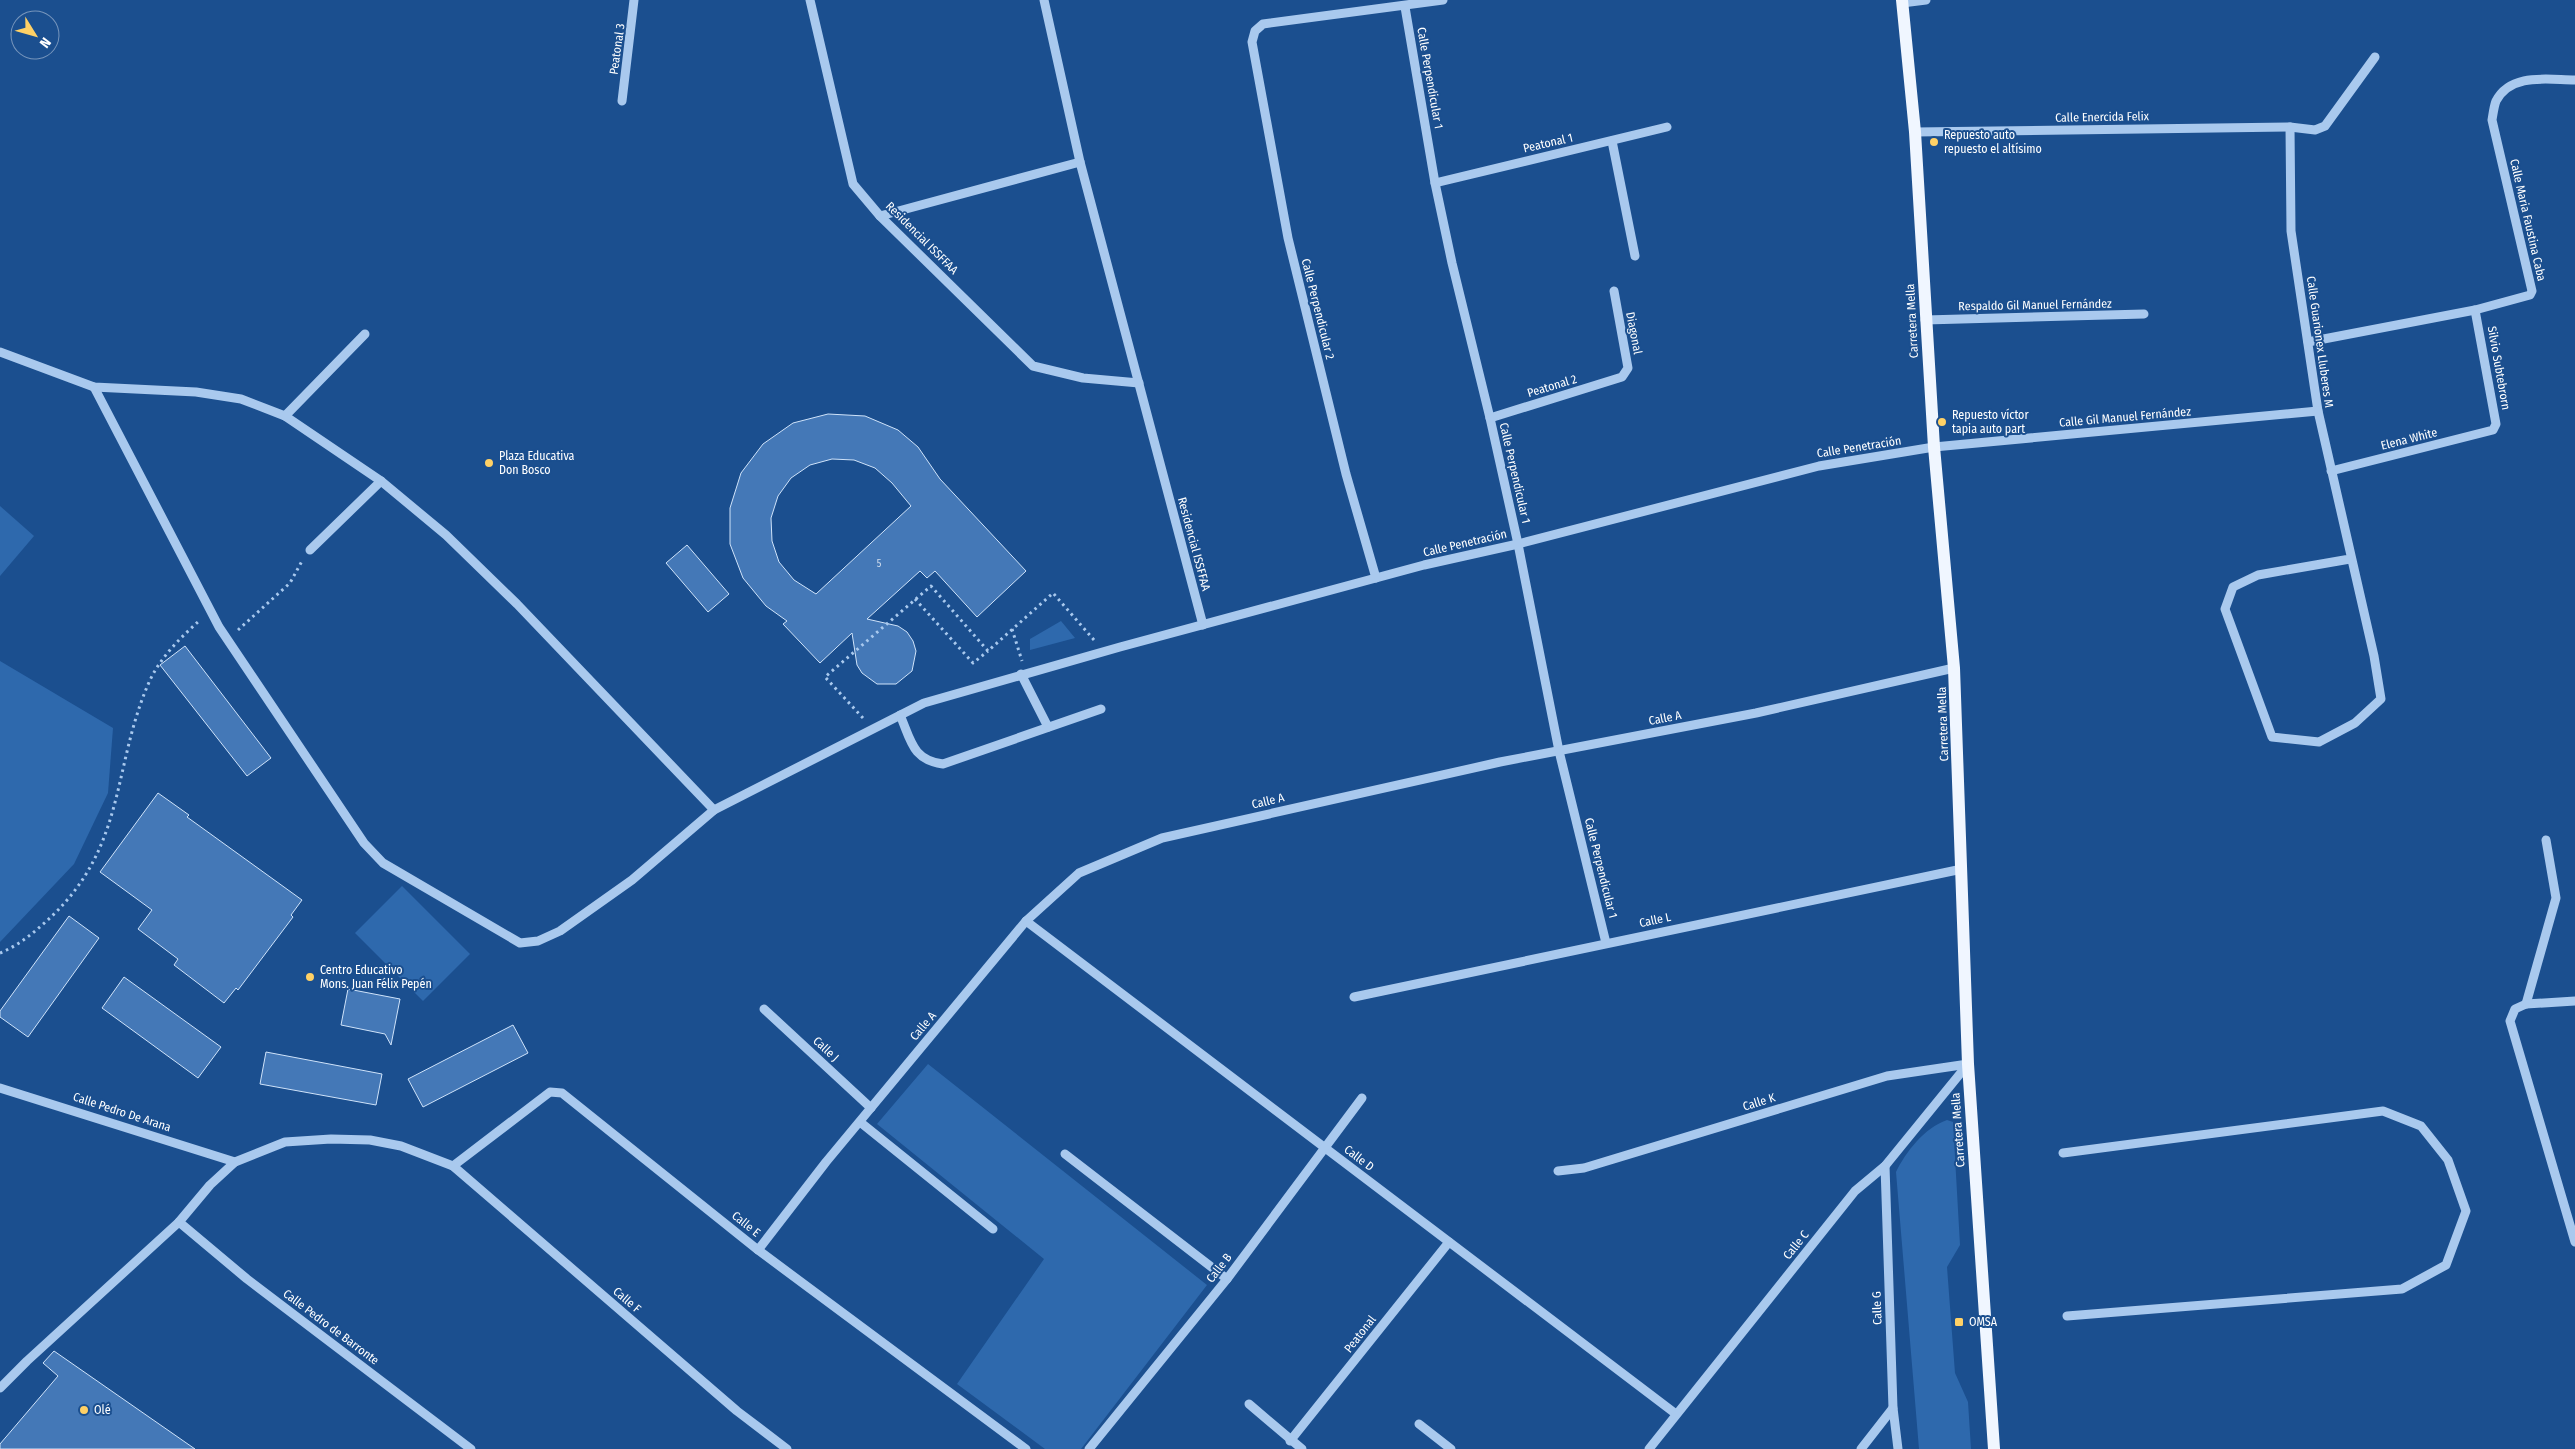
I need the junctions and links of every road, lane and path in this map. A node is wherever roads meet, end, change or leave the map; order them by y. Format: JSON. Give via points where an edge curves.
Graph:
{"nodes":[{"id":1,"x":634,"y":0,"type":"edge"},
{"id":2,"x":810,"y":0,"type":"edge"},
{"id":3,"x":1044,"y":0,"type":"edge"},
{"id":4,"x":1443,"y":0,"type":"edge"},
{"id":5,"x":1926,"y":0,"type":"edge"},
{"id":6,"x":1902,"y":2,"type":"edge"},
{"id":7,"x":1375,"y":5,"type":"edge"},
{"id":8,"x":1405,"y":7,"type":"junction"},
{"id":9,"x":2375,"y":57,"type":"dead end"},
{"id":10,"x":2575,"y":80,"type":"edge"},
{"id":11,"x":622,"y":101,"type":"dead end"},
{"id":12,"x":1666,"y":127,"type":"dead end"},
{"id":13,"x":2290,"y":127,"type":"junction"},
{"id":14,"x":1915,"y":132,"type":"junction"},
{"id":15,"x":1612,"y":141,"type":"junction"},
{"id":16,"x":1080,"y":162,"type":"junction"},
{"id":17,"x":1435,"y":183,"type":"junction"},
{"id":18,"x":880,"y":216,"type":"junction"},
{"id":19,"x":1635,"y":256,"type":"dead end"},
{"id":20,"x":1614,"y":291,"type":"dead end"},
{"id":21,"x":2476,"y":310,"type":"junction"},
{"id":22,"x":2144,"y":314,"type":"dead end"},
{"id":23,"x":1925,"y":320,"type":"junction"},
{"id":24,"x":365,"y":334,"type":"dead end"},
{"id":25,"x":2308,"y":342,"type":"junction"},
{"id":26,"x":0,"y":352,"type":"edge"},
{"id":27,"x":1622,"y":377,"type":"joint"},
{"id":28,"x":1139,"y":383,"type":"junction"},
{"id":29,"x":94,"y":387,"type":"junction"},
{"id":30,"x":2318,"y":411,"type":"junction"},
{"id":31,"x":285,"y":416,"type":"junction"},
{"id":32,"x":1490,"y":418,"type":"junction"},
{"id":33,"x":2493,"y":430,"type":"joint"},
{"id":34,"x":1934,"y":448,"type":"junction"},
{"id":35,"x":2331,"y":471,"type":"junction"},
{"id":36,"x":381,"y":481,"type":"junction"},
{"id":37,"x":1518,"y":544,"type":"junction"},
{"id":38,"x":310,"y":550,"type":"joint"},
{"id":39,"x":2350,"y":559,"type":"junction"},
{"id":40,"x":1376,"y":578,"type":"junction"},
{"id":41,"x":915,"y":599,"type":"junction"},
{"id":42,"x":211,"y":612,"type":"junction"},
{"id":43,"x":1203,"y":625,"type":"junction"},
{"id":44,"x":1012,"y":629,"type":"junction"},
{"id":45,"x":227,"y":638,"type":"junction"},
{"id":46,"x":988,"y":651,"type":"junction"},
{"id":47,"x":1104,"y":651,"type":"junction"},
{"id":48,"x":1954,"y":668,"type":"junction"},
{"id":49,"x":1024,"y":674,"type":"junction"},
{"id":50,"x":1101,"y":709,"type":"dead end"},
{"id":51,"x":900,"y":715,"type":"junction"},
{"id":52,"x":1048,"y":728,"type":"junction"},
{"id":53,"x":873,"y":729,"type":"junction"},
{"id":54,"x":1560,"y":751,"type":"junction"},
{"id":55,"x":714,"y":810,"type":"junction"},
{"id":56,"x":2546,"y":840,"type":"dead end"},
{"id":57,"x":1962,"y":869,"type":"junction"},
{"id":58,"x":1026,"y":921,"type":"junction"},
{"id":59,"x":1606,"y":943,"type":"junction"},
{"id":60,"x":0,"y":954,"type":"edge"},
{"id":61,"x":1354,"y":997,"type":"dead end"},
{"id":62,"x":2575,"y":1001,"type":"edge"},
{"id":63,"x":2526,"y":1004,"type":"junction"},
{"id":64,"x":764,"y":1009,"type":"dead end"},
{"id":65,"x":1968,"y":1064,"type":"junction"},
{"id":66,"x":0,"y":1088,"type":"edge"},
{"id":67,"x":1362,"y":1098,"type":"dead end"},
{"id":68,"x":871,"y":1108,"type":"junction"},
{"id":69,"x":860,"y":1122,"type":"junction"},
{"id":70,"x":1326,"y":1148,"type":"junction"},
{"id":71,"x":2063,"y":1153,"type":"dead end"},
{"id":72,"x":1065,"y":1154,"type":"dead end"},
{"id":73,"x":235,"y":1162,"type":"junction"},
{"id":74,"x":453,"y":1166,"type":"junction"},
{"id":75,"x":1885,"y":1166,"type":"junction"},
{"id":76,"x":1558,"y":1171,"type":"dead end"},
{"id":77,"x":179,"y":1222,"type":"junction"},
{"id":78,"x":2572,"y":1223,"type":"edge"},
{"id":79,"x":993,"y":1229,"type":"dead end"},
{"id":80,"x":1449,"y":1242,"type":"junction"},
{"id":81,"x":2575,"y":1242,"type":"edge"},
{"id":82,"x":758,"y":1250,"type":"junction"},
{"id":83,"x":1227,"y":1279,"type":"junction"},
{"id":84,"x":2067,"y":1316,"type":"dead end"},
{"id":85,"x":0,"y":1388,"type":"edge"},
{"id":86,"x":1249,"y":1404,"type":"dead end"},
{"id":87,"x":1893,"y":1408,"type":"junction"},
{"id":88,"x":1676,"y":1414,"type":"junction"},
{"id":89,"x":1419,"y":1424,"type":"dead end"},
{"id":90,"x":1290,"y":1442,"type":"junction"},
{"id":91,"x":471,"y":1449,"type":"edge"},
{"id":92,"x":787,"y":1449,"type":"edge"},
{"id":93,"x":1026,"y":1449,"type":"edge"},
{"id":94,"x":1089,"y":1449,"type":"edge"},
{"id":95,"x":1302,"y":1449,"type":"edge"},
{"id":96,"x":1452,"y":1449,"type":"edge"},
{"id":97,"x":1649,"y":1449,"type":"edge"},
{"id":98,"x":1860,"y":1449,"type":"edge"},
{"id":99,"x":1898,"y":1449,"type":"edge"},
{"id":100,"x":1994,"y":1449,"type":"edge"}],
"edges":[{"from":1,"to":11,"type":"street","name":"Peatonal 3"},
{"from":2,"to":18,"type":"street","name":"Residencial ISSFFAA","via":[[853,184]]},
{"from":3,"to":16,"type":"street","name":"Residencial ISSFFAA"},
{"from":4,"to":8,"type":"street"},
{"from":5,"to":6,"type":"street"},
{"from":6,"to":14,"type":"main road","name":"Carretera Mella"},
{"from":7,"to":8,"type":"street"},
{"from":7,"to":40,"type":"street","name":"Calle Perpendicular 2","via":[[1263,24],[1255,31],[1252,42],[1288,238],[1346,474]]},
{"from":8,"to":17,"type":"street","name":"Calle Perpendicular 1"},
{"from":9,"to":13,"type":"street","name":"Calle Enercida Felix","via":[[2325,126],[2315,130]]},
{"from":10,"to":21,"type":"street","name":"Calle Maria Faustina Caba","via":[[2521,80],[2508,87],[2496,101],[2492,120],[2532,291],[2526,297]]},
{"from":12,"to":15,"type":"street","name":"Peatonal 1"},
{"from":13,"to":14,"type":"street","name":"Calle Enercida Felix"},
{"from":13,"to":25,"type":"street","name":"Calle Guarionex Lluberes M","via":[[2291,230]]},
{"from":14,"to":23,"type":"main road","name":"Carretera Mella"},
{"from":15,"to":17,"type":"street","name":"Peatonal 1"},
{"from":15,"to":19,"type":"street"},
{"from":16,"to":18,"type":"street"},
{"from":16,"to":28,"type":"street","name":"Residencial ISSFFAA"},
{"from":17,"to":32,"type":"street","name":"Calle Perpendicular 1"},
{"from":18,"to":28,"type":"street","name":"Residencial ISSFFAA","via":[[1033,366],[1082,378]]},
{"from":20,"to":27,"type":"street","name":"Diagonal","via":[[1628,368]]},
{"from":21,"to":25,"type":"street","name":"Calle Maria Faustina Caba"},
{"from":21,"to":33,"type":"street","name":"Silvio Subtebrorn","via":[[2496,424]]},
{"from":22,"to":23,"type":"street","name":"Respaldo Gil Manuel Fernández"},
{"from":23,"to":34,"type":"main road","name":"Carretera Mella"},
{"from":24,"to":31,"type":"street"},
{"from":25,"to":30,"type":"street","name":"Calle Guarionex Lluberes M"},
{"from":26,"to":29,"type":"street"},
{"from":27,"to":32,"type":"street","name":"Peatonal 2"},
{"from":28,"to":43,"type":"street","name":"Residencial ISSFFAA"},
{"from":29,"to":31,"type":"street","via":[[196,392],[241,398]]},
{"from":29,"to":42,"type":"street","name":"Calle Penetración"},
{"from":30,"to":34,"type":"street","name":"Calle Gil Manuel Fernández"},
{"from":30,"to":35,"type":"street","name":"Calle Guarionex Lluberes M"},
{"from":31,"to":36,"type":"street"},
{"from":32,"to":37,"type":"street","name":"Calle Perpendicular 1"},
{"from":33,"to":35,"type":"street","name":"Elena White"},
{"from":34,"to":37,"type":"street","name":"Calle Penetración","via":[[1819,466]]},
{"from":34,"to":48,"type":"main road","name":"Carretera Mella"},
{"from":35,"to":39,"type":"street","name":"Calle Guarionex Lluberes M"},
{"from":36,"to":38,"type":"street"},
{"from":36,"to":55,"type":"street","via":[[446,535],[517,604]]},
{"from":37,"to":40,"type":"street","name":"Calle Penetración"},
{"from":37,"to":54,"type":"street","name":"Calle Perpendicular 1"},
{"from":38,"to":45,"type":"path","via":[[290,583],[254,618]]},
{"from":39,"to":39,"type":"street","name":"Calle Guarionex Lluberes M","via":[[2258,575],[2233,587],[2225,609],[2272,737],[2319,742],[2355,723],[2381,699]]},
{"from":40,"to":43,"type":"street","name":"Calle Penetración"},
{"from":41,"to":46,"type":"path","via":[[973,663]]},
{"from":41,"to":46,"type":"path","via":[[930,586]]},
{"from":41,"to":53,"type":"path","via":[[826,677]]},
{"from":42,"to":45,"type":"street","name":"Calle Penetración"},
{"from":42,"to":60,"type":"path","via":[[185,633],[150,680],[139,710],[114,813],[88,873],[68,901],[35,932]]},
{"from":43,"to":47,"type":"street","name":"Calle Penetración"},
{"from":44,"to":46,"type":"path"},
{"from":44,"to":47,"type":"path","via":[[1053,592]]},
{"from":44,"to":49,"type":"path"},
{"from":45,"to":55,"type":"street","name":"Calle Penetración","via":[[364,843],[383,863],[520,943],[538,941],[560,931],[632,880]]},
{"from":47,"to":49,"type":"street","name":"Calle Penetración"},
{"from":48,"to":54,"type":"street","name":"Calle A","via":[[1756,713]]},
{"from":48,"to":57,"type":"main road","name":"Carretera Mella"},
{"from":49,"to":51,"type":"street","name":"Calle Penetración","via":[[924,703]]},
{"from":49,"to":52,"type":"street"},
{"from":50,"to":52,"type":"street"},
{"from":51,"to":52,"type":"street","via":[[917,754],[930,762],[943,764]]},
{"from":51,"to":53,"type":"street","name":"Calle Penetración"},
{"from":53,"to":55,"type":"street","name":"Calle Penetración"},
{"from":54,"to":58,"type":"street","name":"Calle A","via":[[1162,838],[1079,873]]},
{"from":54,"to":59,"type":"street","name":"Calle Perpendicular 1"},
{"from":56,"to":63,"type":"street","via":[[2556,898]]},
{"from":57,"to":59,"type":"street","name":"Calle L"},
{"from":57,"to":65,"type":"main road","name":"Carretera Mella"},
{"from":58,"to":68,"type":"street","name":"Calle A"},
{"from":58,"to":70,"type":"street","name":"Calle D"},
{"from":59,"to":61,"type":"street","name":"Calle L"},
{"from":62,"to":63,"type":"street"},
{"from":63,"to":78,"type":"street","via":[[2515,1009],[2510,1021]]},
{"from":64,"to":68,"type":"street","name":"Calle J"},
{"from":65,"to":75,"type":"street","name":"Calle C"},
{"from":65,"to":76,"type":"street","name":"Calle K","via":[[1886,1076],[1584,1168]]},
{"from":65,"to":100,"type":"main road","name":"Carretera Mella"},
{"from":66,"to":73,"type":"street","name":"Calle Pedro De Arana"},
{"from":67,"to":70,"type":"street","name":"Calle B"},
{"from":68,"to":69,"type":"street","name":"Calle A"},
{"from":69,"to":79,"type":"street"},
{"from":69,"to":82,"type":"street","name":"Calle A"},
{"from":70,"to":80,"type":"street","name":"Calle D"},
{"from":70,"to":83,"type":"street","name":"Calle B"},
{"from":71,"to":84,"type":"street","via":[[2383,1111],[2421,1126],[2448,1160],[2466,1211],[2446,1265],[2402,1289]]},
{"from":72,"to":83,"type":"street"},
{"from":73,"to":74,"type":"street","name":"Calle F","via":[[285,1142],[331,1139],[370,1140],[401,1146]]},
{"from":73,"to":77,"type":"street","via":[[210,1185]]},
{"from":74,"to":82,"type":"street","name":"Calle E","via":[[550,1092],[562,1093]]},
{"from":74,"to":92,"type":"street","name":"Calle F","via":[[736,1411]]},
{"from":75,"to":87,"type":"street","name":"Calle G"},
{"from":75,"to":88,"type":"street","name":"Calle C","via":[[1855,1191]]},
{"from":77,"to":85,"type":"street"},
{"from":77,"to":91,"type":"street","name":"Calle Pedro de Barronte","via":[[247,1279]]},
{"from":78,"to":81,"type":"street"},
{"from":80,"to":88,"type":"street","name":"Calle D"},
{"from":80,"to":90,"type":"street","name":"Peatonal"},
{"from":82,"to":93,"type":"street","name":"Calle E"},
{"from":83,"to":94,"type":"street","name":"Calle B"},
{"from":86,"to":90,"type":"street"},
{"from":87,"to":98,"type":"street"},
{"from":87,"to":99,"type":"street","name":"Calle G"},
{"from":88,"to":97,"type":"street","name":"Calle C"},
{"from":89,"to":96,"type":"street"},
{"from":90,"to":95,"type":"street"}]}
